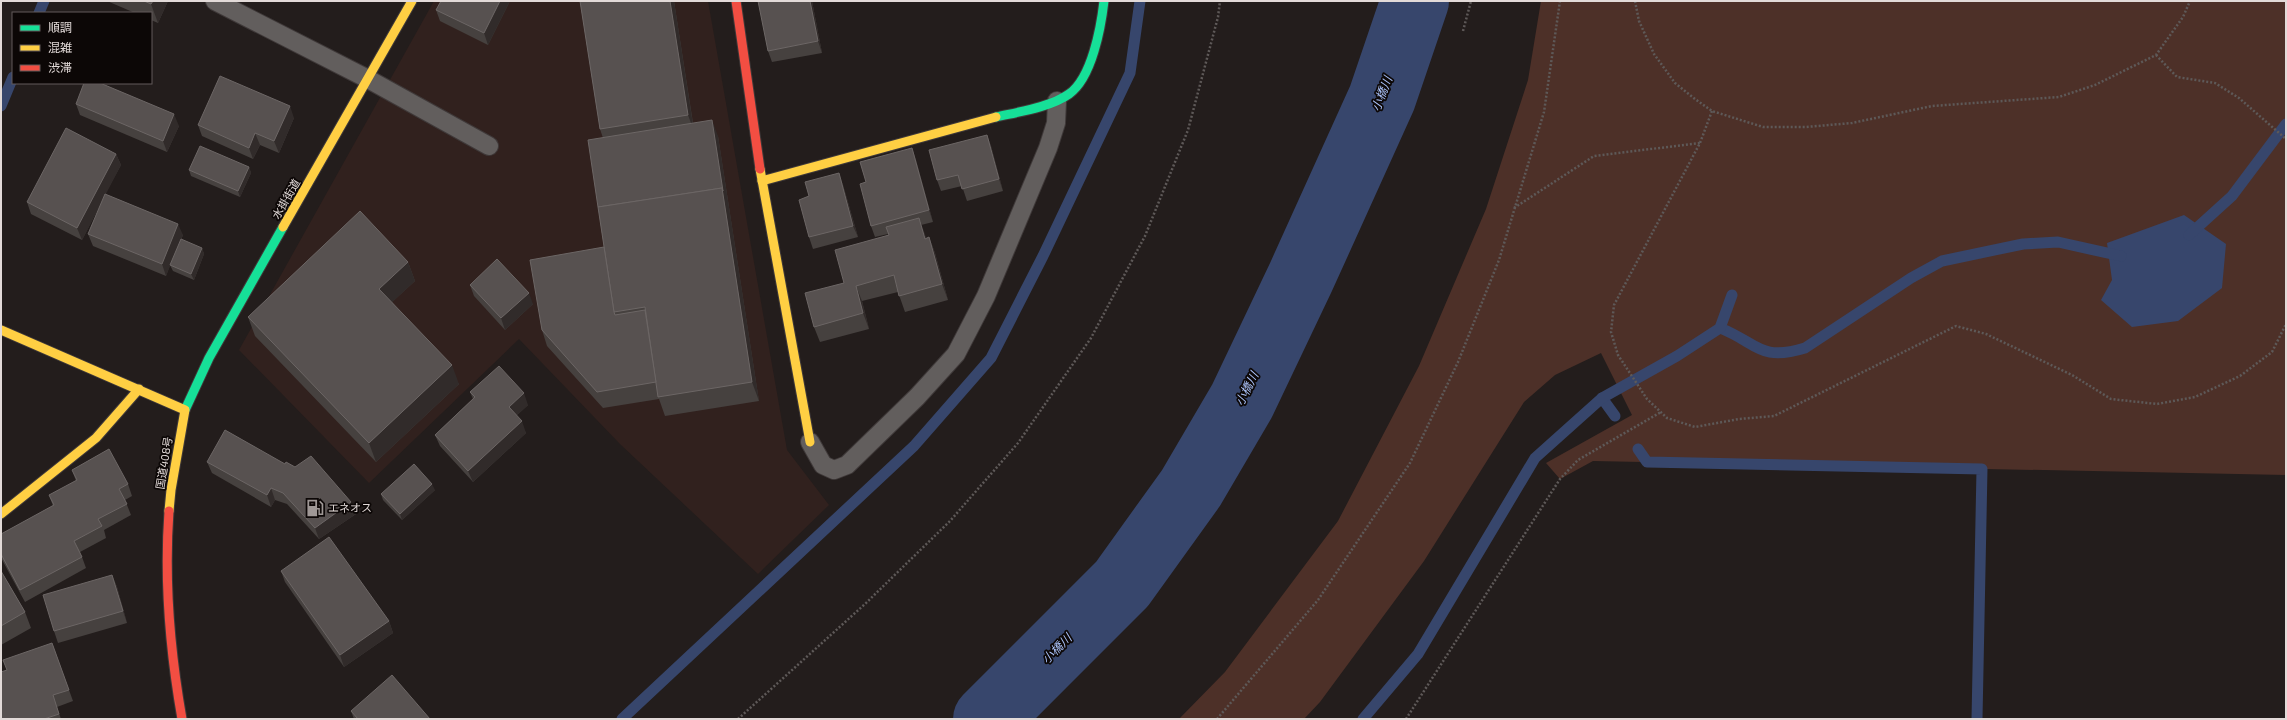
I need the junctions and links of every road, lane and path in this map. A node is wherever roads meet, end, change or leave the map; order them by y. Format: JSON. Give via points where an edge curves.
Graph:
{"nodes":[{"id":1,"x":215,"y":1,"type":"edge"},
{"id":2,"x":412,"y":1,"type":"edge"},
{"id":3,"x":736,"y":1,"type":"edge"},
{"id":4,"x":1104,"y":1,"type":"edge"},
{"id":5,"x":1220,"y":1,"type":"edge"},
{"id":6,"x":1471,"y":1,"type":"edge"},
{"id":7,"x":1560,"y":1,"type":"edge"},
{"id":8,"x":1635,"y":1,"type":"edge"},
{"id":9,"x":2190,"y":1,"type":"edge"},
{"id":10,"x":1463,"y":31,"type":"dead end"},
{"id":11,"x":2156,"y":55,"type":"junction"},
{"id":12,"x":368,"y":79,"type":"junction"},
{"id":13,"x":1057,"y":101,"type":"junction"},
{"id":14,"x":1712,"y":111,"type":"junction"},
{"id":15,"x":2286,"y":139,"type":"edge"},
{"id":16,"x":1700,"y":143,"type":"junction"},
{"id":17,"x":489,"y":146,"type":"dead end"},
{"id":18,"x":762,"y":181,"type":"junction"},
{"id":19,"x":1514,"y":209,"type":"junction"},
{"id":20,"x":2286,"y":324,"type":"edge"},
{"id":21,"x":1,"y":330,"type":"edge"},
{"id":22,"x":139,"y":389,"type":"junction"},
{"id":23,"x":185,"y":410,"type":"junction"},
{"id":24,"x":1661,"y":412,"type":"junction"},
{"id":25,"x":810,"y":442,"type":"joint"},
{"id":26,"x":1,"y":514,"type":"edge"},
{"id":27,"x":182,"y":719,"type":"edge"},
{"id":28,"x":738,"y":719,"type":"edge"},
{"id":29,"x":1216,"y":719,"type":"edge"},
{"id":30,"x":1406,"y":719,"type":"edge"}],
"edges":[{"from":1,"to":12,"type":"lane"},
{"from":2,"to":12,"type":"main road","name":"水掛街道"},
{"from":3,"to":18,"type":"main road"},
{"from":4,"to":13,"type":"main road","via":[[1093,51],[1080,80],[1072,93]]},
{"from":5,"to":28,"type":"path","via":[[1218,18],[1188,130],[1145,236],[1090,338],[1018,443],[950,521],[865,604]]},
{"from":6,"to":10,"type":"path"},
{"from":7,"to":19,"type":"path","via":[[1544,112]]},
{"from":8,"to":14,"type":"path","via":[[1639,21],[1654,54],[1675,83]]},
{"from":9,"to":11,"type":"path","via":[[2183,17]]},
{"from":11,"to":14,"type":"path","via":[[2095,85],[2059,97],[1932,106],[1852,123],[1806,127],[1763,127]]},
{"from":11,"to":15,"type":"path","via":[[2177,77],[2215,83],[2238,98]]},
{"from":12,"to":17,"type":"lane"},
{"from":12,"to":23,"type":"main road","name":"水掛街道","via":[[209,358]]},
{"from":13,"to":18,"type":"main road"},
{"from":13,"to":25,"type":"lane","via":[[1056,123],[1048,148],[986,296],[956,354],[917,397],[846,465],[834,470],[823,465]]},
{"from":14,"to":16,"type":"path"},
{"from":16,"to":19,"type":"path","via":[[1594,156]]},
{"from":16,"to":24,"type":"path","via":[[1614,305],[1611,332],[1618,355],[1647,399]]},
{"from":18,"to":25,"type":"main road"},
{"from":19,"to":29,"type":"path","via":[[1499,260],[1458,362],[1410,463],[1318,600]]},
{"from":20,"to":24,"type":"path","via":[[2272,352],[2240,376],[2195,397],[2157,404],[2111,399],[2072,375],[1986,334],[1956,326],[1774,416],[1695,427],[1667,418]]},
{"from":21,"to":22,"type":"main road"},
{"from":22,"to":23,"type":"main road"},
{"from":22,"to":26,"type":"main road","via":[[96,438]]},
{"from":23,"to":27,"type":"main road","name":"国道408号","via":[[171,490],[169,517],[169,617],[174,674]]},
{"from":24,"to":30,"type":"path","via":[[1578,460],[1560,479]]}]}
